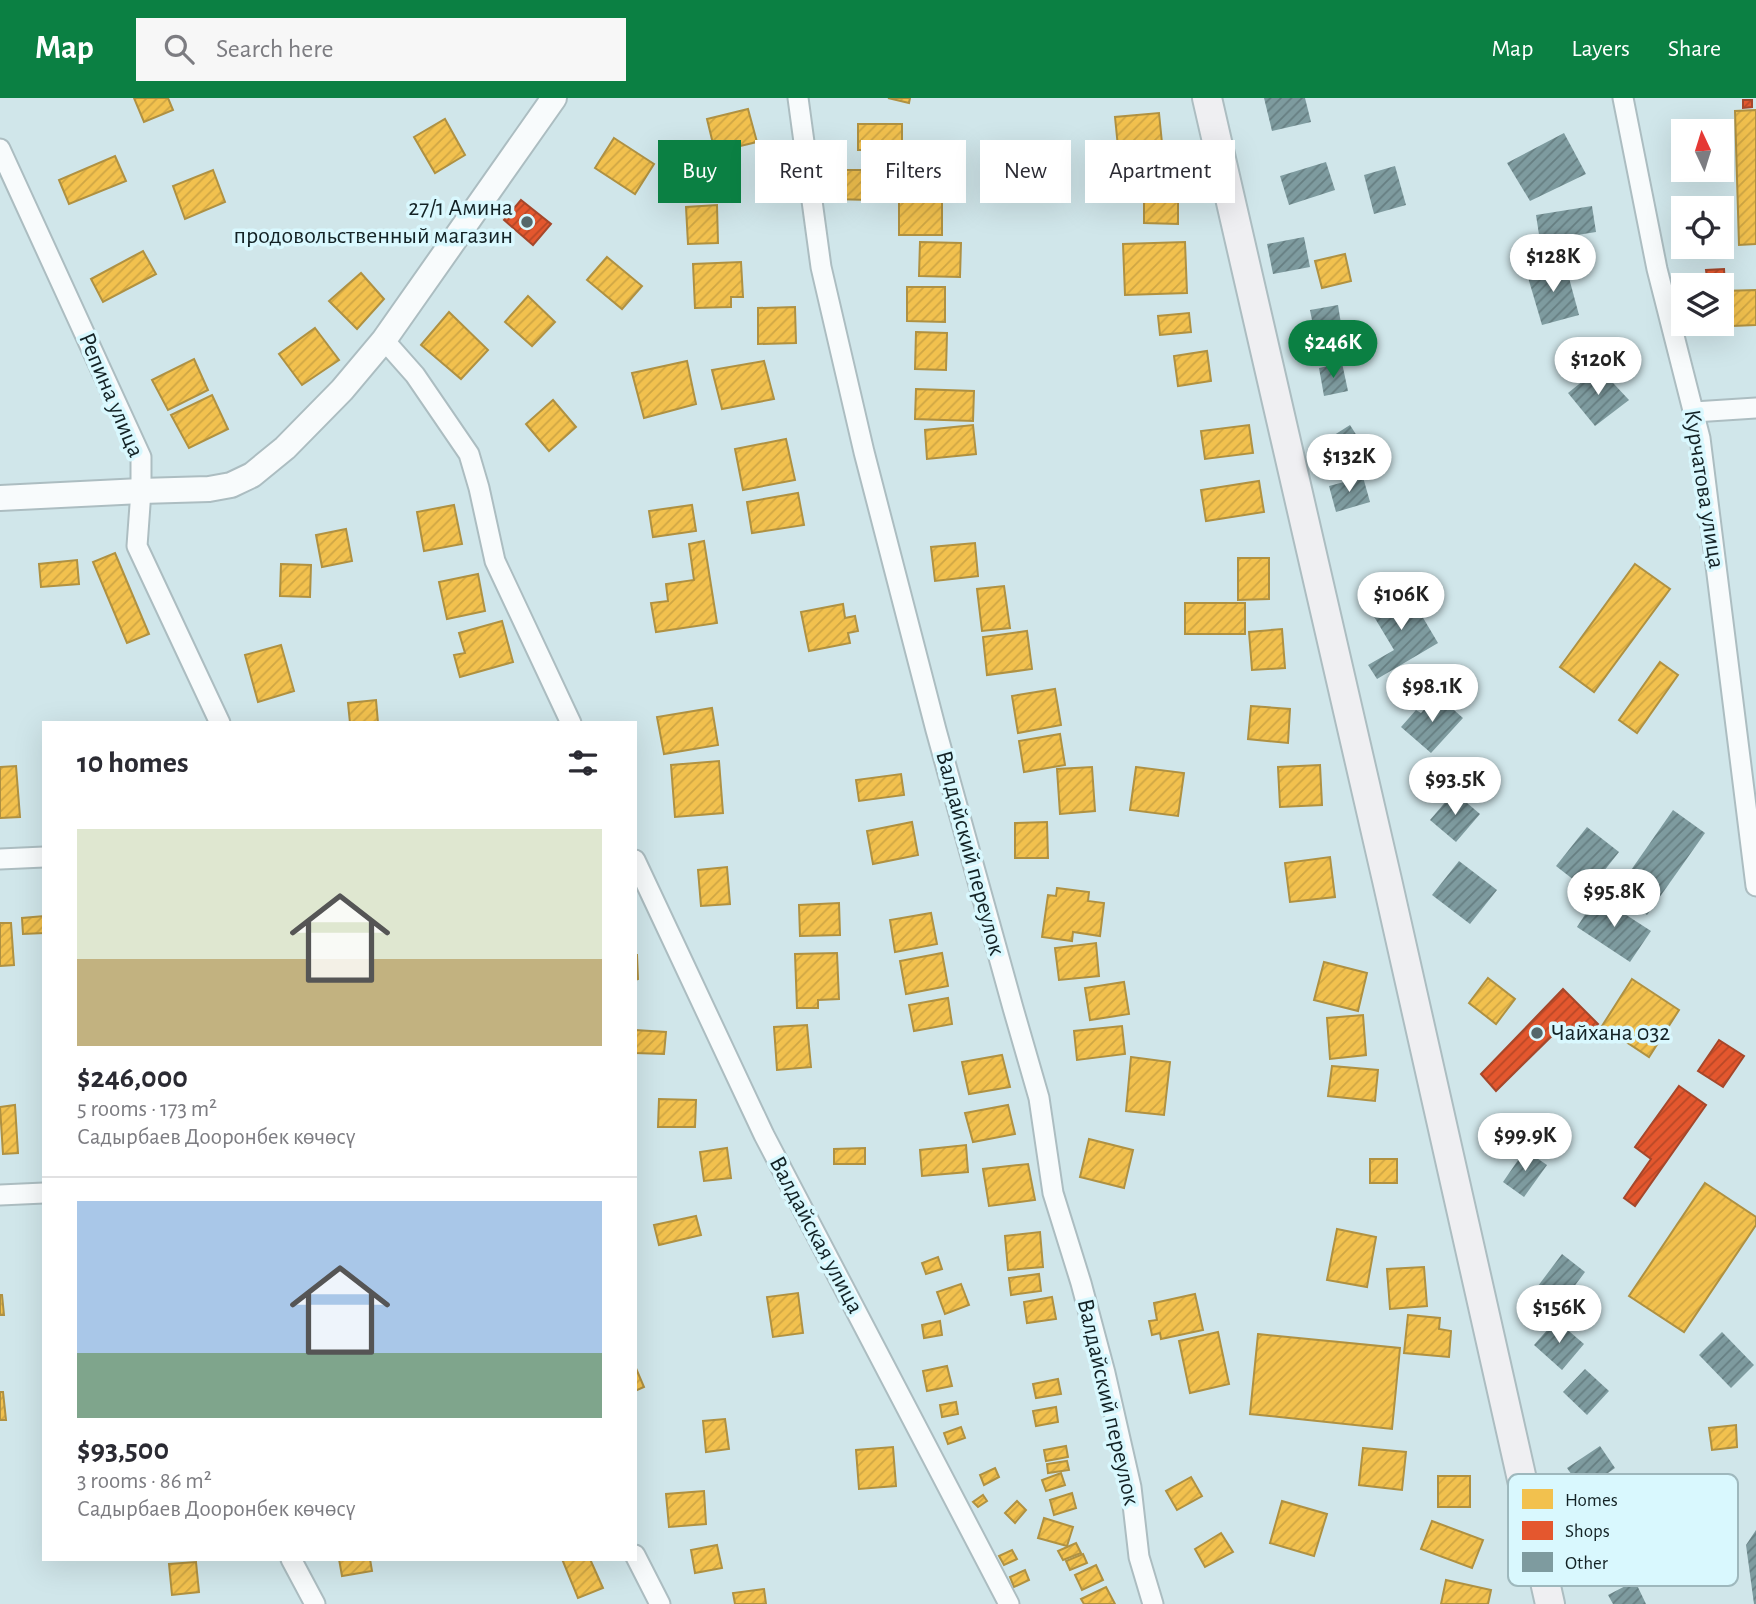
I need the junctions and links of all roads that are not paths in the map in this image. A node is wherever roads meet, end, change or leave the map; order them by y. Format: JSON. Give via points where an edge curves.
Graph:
{"nodes":[{"id":1,"x":554,"y":98,"type":"edge"},
{"id":2,"x":798,"y":98,"type":"edge"},
{"id":3,"x":1208,"y":98,"type":"edge"},
{"id":4,"x":1623,"y":98,"type":"edge"},
{"id":5,"x":0,"y":149,"type":"edge"},
{"id":6,"x":384,"y":340,"type":"junction"},
{"id":7,"x":1756,"y":408,"type":"edge"},
{"id":8,"x":1694,"y":412,"type":"junction"},
{"id":9,"x":142,"y":491,"type":"junction"},
{"id":10,"x":0,"y":498,"type":"edge"},
{"id":11,"x":219,"y":721,"type":"edge"},
{"id":12,"x":570,"y":721,"type":"edge"},
{"id":13,"x":42,"y":857,"type":"edge"},
{"id":14,"x":0,"y":859,"type":"edge"},
{"id":15,"x":637,"y":864,"type":"edge"},
{"id":16,"x":1756,"y":886,"type":"edge"},
{"id":17,"x":42,"y":1193,"type":"edge"},
{"id":18,"x":0,"y":1195,"type":"edge"},
{"id":19,"x":1521,"y":1474,"type":"edge"},
{"id":20,"x":637,"y":1559,"type":"edge"},
{"id":21,"x":292,"y":1561,"type":"edge"},
{"id":22,"x":1546,"y":1586,"type":"edge"},
{"id":23,"x":315,"y":1604,"type":"edge"},
{"id":24,"x":660,"y":1604,"type":"edge"},
{"id":25,"x":1009,"y":1604,"type":"edge"},
{"id":26,"x":1153,"y":1604,"type":"edge"},
{"id":27,"x":1550,"y":1604,"type":"edge"}],
"edges":[{"from":1,"to":6,"type":"street"},
{"from":2,"to":26,"type":"street","name":"Валдайский переулок","via":[[821,267],[864,452],[1039,1098],[1053,1193],[1105,1373],[1131,1488],[1139,1557]]},
{"from":3,"to":19,"type":"main road"},
{"from":4,"to":8,"type":"street","name":"Курчатова улица","via":[[1657,269]]},
{"from":5,"to":9,"type":"street","name":"Репина улица","via":[[141,457]]},
{"from":6,"to":9,"type":"street","via":[[314,419],[252,475],[209,489]]},
{"from":6,"to":12,"type":"street","via":[[415,375],[469,454],[495,561]]},
{"from":7,"to":8,"type":"street"},
{"from":8,"to":16,"type":"street","name":"Курчатова улица"},
{"from":9,"to":10,"type":"street"},
{"from":9,"to":11,"type":"street","name":"Репина улица","via":[[137,546]]},
{"from":13,"to":14,"type":"street"},
{"from":15,"to":25,"type":"street","name":"Валдайская улица","via":[[764,1135]]},
{"from":17,"to":18,"type":"street"},
{"from":20,"to":24,"type":"street"},
{"from":21,"to":23,"type":"street"},
{"from":22,"to":27,"type":"main road"}]}
